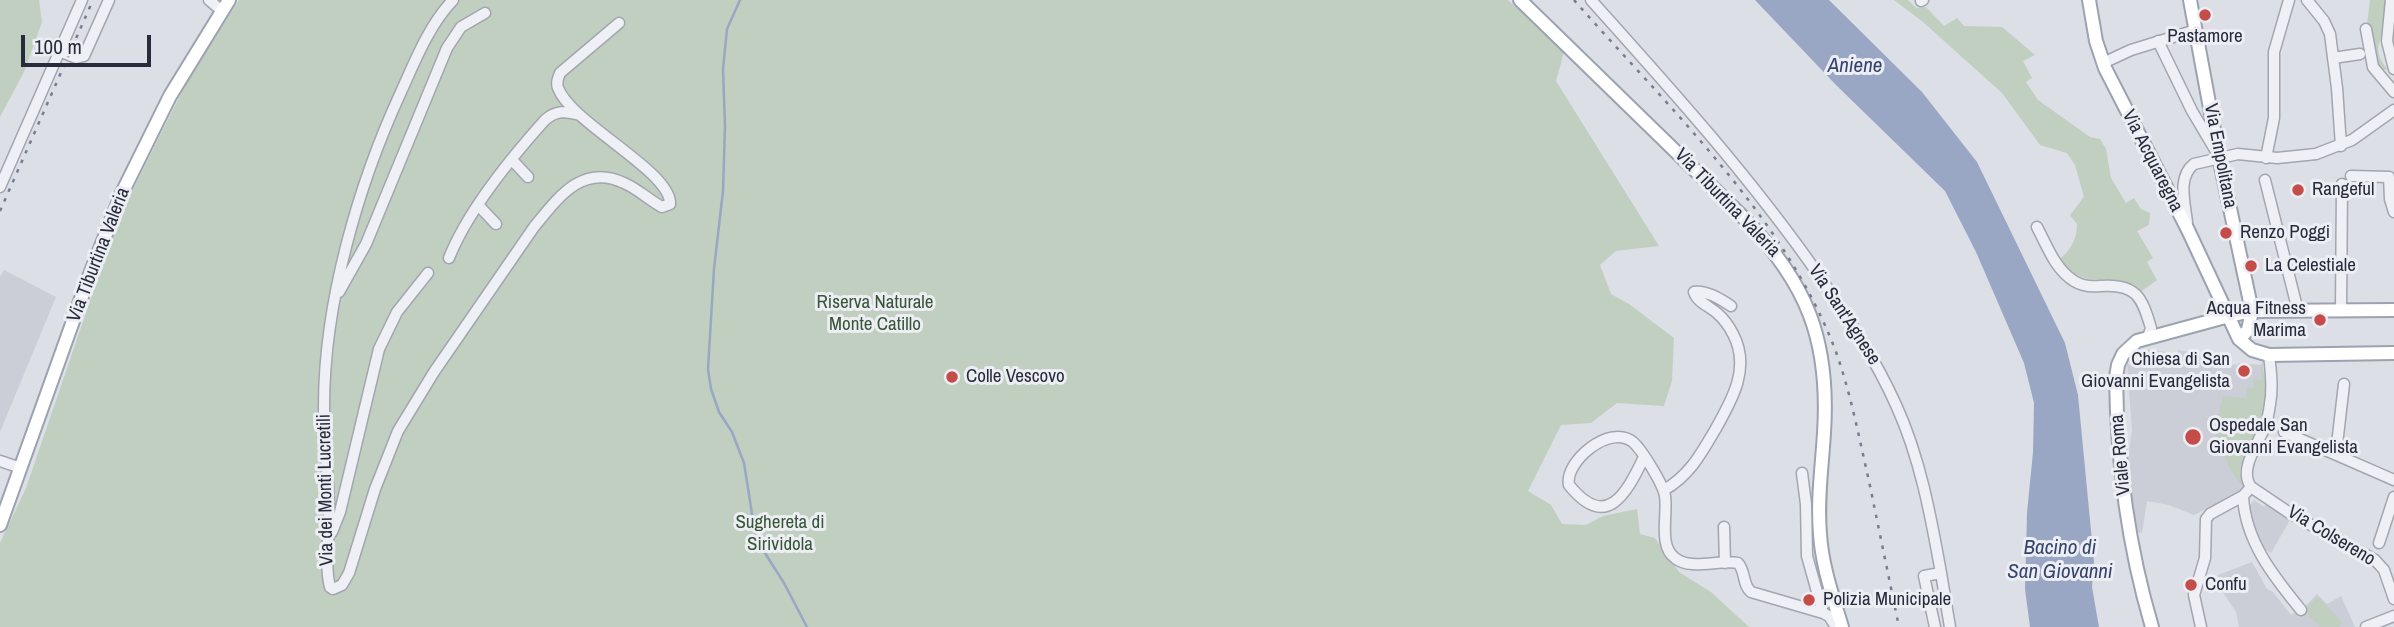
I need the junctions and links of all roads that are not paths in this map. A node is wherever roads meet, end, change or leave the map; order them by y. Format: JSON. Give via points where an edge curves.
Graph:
{"nodes":[{"id":1,"x":82,"y":0,"type":"edge"},
{"id":2,"x":109,"y":0,"type":"edge"},
{"id":3,"x":209,"y":0,"type":"edge"},
{"id":4,"x":453,"y":0,"type":"edge"},
{"id":5,"x":1520,"y":0,"type":"edge"},
{"id":6,"x":1591,"y":0,"type":"edge"},
{"id":7,"x":2089,"y":0,"type":"edge"},
{"id":8,"x":2190,"y":0,"type":"edge"},
{"id":9,"x":2289,"y":0,"type":"edge"},
{"id":10,"x":2307,"y":0,"type":"edge"},
{"id":11,"x":2390,"y":0,"type":"edge"},
{"id":12,"x":226,"y":6,"type":"edge"},
{"id":13,"x":485,"y":13,"type":"dead end"},
{"id":14,"x":619,"y":23,"type":"dead end"},
{"id":15,"x":2366,"y":29,"type":"dead end"},
{"id":16,"x":2196,"y":30,"type":"junction"},
{"id":17,"x":2158,"y":41,"type":"junction"},
{"id":18,"x":59,"y":51,"type":"junction"},
{"id":19,"x":2360,"y":54,"type":"dead end"},
{"id":20,"x":2333,"y":58,"type":"junction"},
{"id":21,"x":2103,"y":63,"type":"junction"},
{"id":22,"x":2394,"y":69,"type":"edge"},
{"id":23,"x":2394,"y":92,"type":"edge"},
{"id":24,"x":2394,"y":110,"type":"edge"},
{"id":25,"x":584,"y":117,"type":"junction"},
{"id":26,"x":2341,"y":146,"type":"junction"},
{"id":27,"x":2219,"y":157,"type":"junction"},
{"id":28,"x":2266,"y":158,"type":"junction"},
{"id":29,"x":513,"y":161,"type":"junction"},
{"id":30,"x":2351,"y":176,"type":"dead end"},
{"id":31,"x":528,"y":177,"type":"dead end"},
{"id":32,"x":2265,"y":180,"type":"dead end"},
{"id":33,"x":2342,"y":184,"type":"dead end"},
{"id":34,"x":0,"y":187,"type":"edge"},
{"id":35,"x":478,"y":205,"type":"junction"},
{"id":36,"x":2394,"y":212,"type":"edge"},
{"id":37,"x":496,"y":224,"type":"dead end"},
{"id":38,"x":2037,"y":227,"type":"dead end"},
{"id":39,"x":2188,"y":230,"type":"junction"},
{"id":40,"x":449,"y":258,"type":"dead end"},
{"id":41,"x":428,"y":273,"type":"dead end"},
{"id":42,"x":335,"y":298,"type":"junction"},
{"id":43,"x":1731,"y":306,"type":"dead end"},
{"id":44,"x":2341,"y":310,"type":"junction"},
{"id":45,"x":2394,"y":310,"type":"edge"},
{"id":46,"x":2252,"y":311,"type":"junction"},
{"id":47,"x":2298,"y":311,"type":"junction"},
{"id":48,"x":2229,"y":317,"type":"junction"},
{"id":49,"x":2152,"y":333,"type":"junction"},
{"id":50,"x":2239,"y":339,"type":"junction"},
{"id":51,"x":2394,"y":353,"type":"edge"},
{"id":52,"x":2263,"y":354,"type":"junction"},
{"id":53,"x":2344,"y":384,"type":"dead end"},
{"id":54,"x":2284,"y":432,"type":"dead end"},
{"id":55,"x":2336,"y":453,"type":"junction"},
{"id":56,"x":1644,"y":457,"type":"junction"},
{"id":57,"x":0,"y":461,"type":"edge"},
{"id":58,"x":21,"y":468,"type":"junction"},
{"id":59,"x":1802,"y":473,"type":"dead end"},
{"id":60,"x":2394,"y":480,"type":"edge"},
{"id":61,"x":2251,"y":487,"type":"junction"},
{"id":62,"x":1664,"y":490,"type":"junction"},
{"id":63,"x":2243,"y":496,"type":"junction"},
{"id":64,"x":2394,"y":497,"type":"edge"},
{"id":65,"x":0,"y":524,"type":"edge"},
{"id":66,"x":1724,"y":527,"type":"dead end"},
{"id":67,"x":330,"y":536,"type":"junction"},
{"id":68,"x":2379,"y":543,"type":"dead end"},
{"id":69,"x":1725,"y":563,"type":"junction"},
{"id":70,"x":1941,"y":573,"type":"junction"},
{"id":71,"x":2393,"y":592,"type":"edge"},
{"id":72,"x":2301,"y":610,"type":"dead end"},
{"id":73,"x":1823,"y":613,"type":"junction"},
{"id":74,"x":2394,"y":616,"type":"edge"},
{"id":75,"x":1836,"y":627,"type":"edge"},
{"id":76,"x":1842,"y":627,"type":"edge"},
{"id":77,"x":1935,"y":627,"type":"edge"},
{"id":78,"x":1950,"y":627,"type":"edge"},
{"id":79,"x":2152,"y":627,"type":"edge"},
{"id":80,"x":2202,"y":627,"type":"edge"},
{"id":81,"x":2366,"y":627,"type":"edge"}],
"edges":[{"from":1,"to":18,"type":"street"},
{"from":2,"to":18,"type":"street","via":[[84,56],[76,58]]},
{"from":3,"to":12,"type":"street"},
{"from":4,"to":42,"type":"street","name":"Via dei Monti Lucretili","via":[[426,40],[377,145]]},
{"from":5,"to":76,"type":"main road","name":"Via Tiburtina Valeria","via":[[1753,226],[1801,294],[1815,325],[1823,362],[1820,535]]},
{"from":6,"to":70,"type":"street","name":"Via Sant'Agnese","via":[[1765,201],[1851,321],[1905,425]]},
{"from":7,"to":21,"type":"main road","name":"Via Acquaregna"},
{"from":8,"to":16,"type":"main road","name":"Via Empolitana"},
{"from":9,"to":28,"type":"street","via":[[2274,52],[2274,118]]},
{"from":10,"to":20,"type":"street","via":[[2328,27]]},
{"from":11,"to":22,"type":"street","via":[[2386,41]]},
{"from":12,"to":58,"type":"main road","name":"Via Tiburtina Valeria","via":[[170,96],[122,192]]},
{"from":13,"to":42,"type":"street","via":[[461,27],[447,48],[366,244]]},
{"from":14,"to":25,"type":"street","via":[[560,73],[559,90]]},
{"from":15,"to":23,"type":"street","via":[[2373,67]]},
{"from":16,"to":17,"type":"street"},
{"from":16,"to":27,"type":"main road","name":"Via Empolitana"},
{"from":17,"to":21,"type":"street"},
{"from":17,"to":27,"type":"street"},
{"from":18,"to":34,"type":"street"},
{"from":19,"to":20,"type":"street"},
{"from":20,"to":26,"type":"street"},
{"from":21,"to":39,"type":"main road","name":"Via Acquaregna"},
{"from":24,"to":26,"type":"street"},
{"from":25,"to":29,"type":"street","via":[[564,112],[550,116]]},
{"from":25,"to":67,"type":"street","name":"Via dei Monti Lucretili","via":[[649,172],[668,194],[670,204],[662,207],[608,178],[579,181],[565,191],[534,227],[402,424],[375,489],[351,568],[337,589],[329,584]]},
{"from":26,"to":28,"type":"street","via":[[2311,155]]},
{"from":27,"to":28,"type":"street","via":[[2243,154]]},
{"from":27,"to":39,"type":"street","via":[[2194,164],[2186,173],[2183,194]]},
{"from":27,"to":46,"type":"main road","name":"Via Empolitana"},
{"from":29,"to":31,"type":"street"},
{"from":29,"to":35,"type":"street"},
{"from":30,"to":36,"type":"street","via":[[2389,177]]},
{"from":32,"to":47,"type":"street"},
{"from":33,"to":44,"type":"street"},
{"from":35,"to":37,"type":"street"},
{"from":35,"to":40,"type":"street"},
{"from":38,"to":49,"type":"street","via":[[2057,265],[2076,283],[2123,286],[2139,296]]},
{"from":39,"to":48,"type":"main road","name":"Via Acquaregna"},
{"from":41,"to":67,"type":"street","via":[[397,312],[379,349],[340,512]]},
{"from":42,"to":67,"type":"street","name":"Via dei Monti Lucretili","via":[[324,405]]},
{"from":43,"to":62,"type":"street","via":[[1694,292],[1726,321],[1740,354],[1740,371],[1731,402],[1704,451],[1684,476]]},
{"from":44,"to":45,"type":"main road","name":"Viale Roma"},
{"from":44,"to":47,"type":"main road","name":"Viale Roma"},
{"from":46,"to":47,"type":"main road","name":"Viale Roma"},
{"from":46,"to":48,"type":"main road","name":"Viale Roma"},
{"from":46,"to":50,"type":"main road","via":[[2248,330]]},
{"from":48,"to":49,"type":"main road","name":"Viale Roma"},
{"from":48,"to":50,"type":"main road","name":"Via Acquaregna"},
{"from":49,"to":79,"type":"main road","name":"Viale Roma","via":[[2125,351],[2116,377],[2127,519]]},
{"from":50,"to":52,"type":"main road"},
{"from":51,"to":52,"type":"main road"},
{"from":52,"to":61,"type":"street","via":[[2272,380],[2270,405],[2247,471]]},
{"from":53,"to":55,"type":"street"},
{"from":54,"to":55,"type":"street"},
{"from":55,"to":60,"type":"street"},
{"from":56,"to":56,"type":"street","via":[[1629,485],[1609,506],[1592,505],[1569,485],[1573,468],[1605,438],[1628,439]]},
{"from":56,"to":62,"type":"street"},
{"from":57,"to":58,"type":"street"},
{"from":58,"to":65,"type":"main road","name":"Via Tiburtina Valeria"},
{"from":59,"to":73,"type":"street","via":[[1807,556]]},
{"from":61,"to":63,"type":"street"},
{"from":61,"to":71,"type":"street","name":"Via Colsereno","via":[[2376,558]]},
{"from":62,"to":69,"type":"street","via":[[1671,555],[1686,563]]},
{"from":63,"to":72,"type":"street","via":[[2258,550]]},
{"from":63,"to":80,"type":"street","via":[[2206,519],[2205,558],[2194,595]]},
{"from":64,"to":68,"type":"street"},
{"from":66,"to":69,"type":"street"},
{"from":69,"to":73,"type":"street","via":[[1741,567],[1751,592]]},
{"from":70,"to":77,"type":"street","via":[[1924,576]]},
{"from":70,"to":78,"type":"street","name":"Via Sant'Agnese"},
{"from":73,"to":75,"type":"street"},
{"from":74,"to":81,"type":"street"}]}
